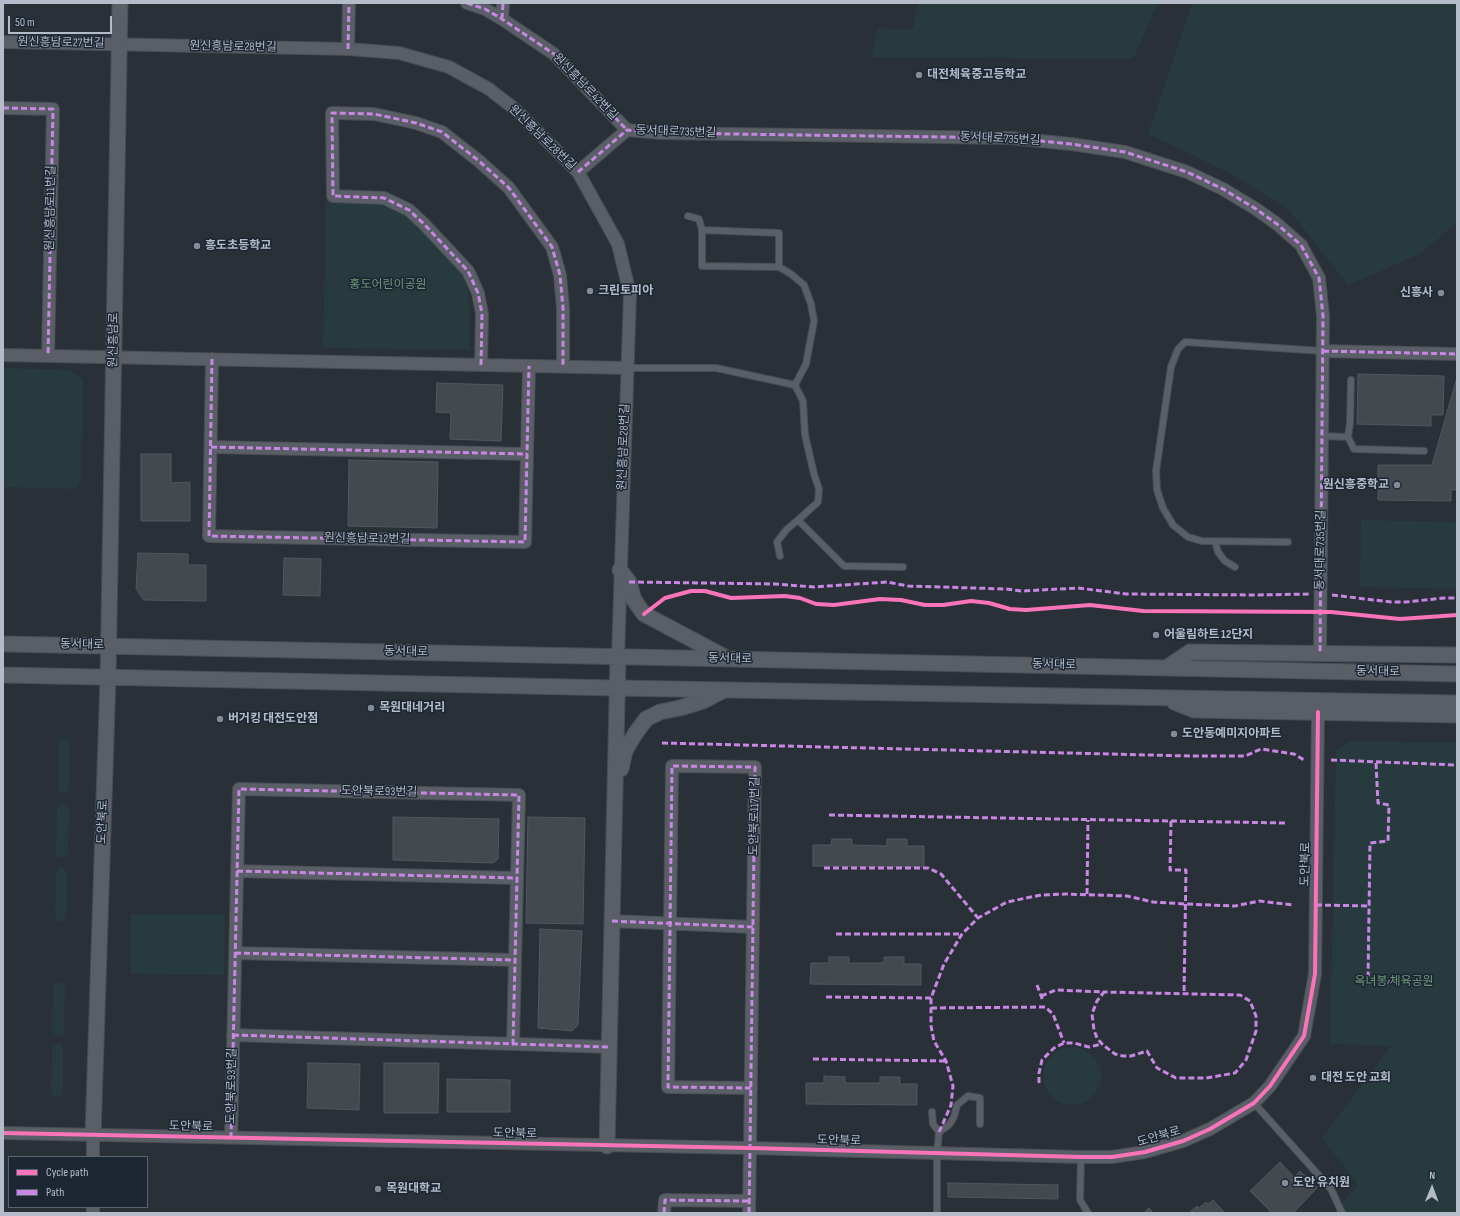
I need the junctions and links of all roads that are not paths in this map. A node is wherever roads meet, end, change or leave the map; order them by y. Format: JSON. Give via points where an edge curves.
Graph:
{"nodes":[{"id":1,"x":120,"y":3,"type":"edge"},
{"id":2,"x":349,"y":3,"type":"edge"},
{"id":3,"x":467,"y":3,"type":"edge"},
{"id":4,"x":502,"y":3,"type":"edge"},
{"id":5,"x":502,"y":19,"type":"junction"},
{"id":6,"x":3,"y":42,"type":"edge"},
{"id":7,"x":119,"y":44,"type":"junction"},
{"id":8,"x":348,"y":49,"type":"junction"},
{"id":9,"x":3,"y":108,"type":"edge"},
{"id":10,"x":627,"y":130,"type":"junction"},
{"id":11,"x":578,"y":172,"type":"junction"},
{"id":12,"x":688,"y":216,"type":"dead end"},
{"id":13,"x":702,"y":230,"type":"junction"},
{"id":14,"x":779,"y":267,"type":"junction"},
{"id":15,"x":1323,"y":351,"type":"junction"},
{"id":16,"x":1457,"y":354,"type":"edge"},
{"id":17,"x":3,"y":355,"type":"edge"},
{"id":18,"x":48,"y":356,"type":"junction"},
{"id":19,"x":114,"y":357,"type":"junction"},
{"id":20,"x":212,"y":359,"type":"junction"},
{"id":21,"x":481,"y":365,"type":"junction"},
{"id":22,"x":529,"y":366,"type":"junction"},
{"id":23,"x":563,"y":366,"type":"junction"},
{"id":24,"x":627,"y":368,"type":"junction"},
{"id":25,"x":1351,"y":380,"type":"dead end"},
{"id":26,"x":795,"y":385,"type":"junction"},
{"id":27,"x":1322,"y":436,"type":"junction"},
{"id":28,"x":1348,"y":437,"type":"junction"},
{"id":29,"x":211,"y":447,"type":"junction"},
{"id":30,"x":1424,"y":451,"type":"dead end"},
{"id":31,"x":527,"y":454,"type":"junction"},
{"id":32,"x":798,"y":520,"type":"junction"},
{"id":33,"x":1215,"y":541,"type":"junction"},
{"id":34,"x":1288,"y":542,"type":"dead end"},
{"id":35,"x":780,"y":556,"type":"dead end"},
{"id":36,"x":903,"y":567,"type":"dead end"},
{"id":37,"x":1236,"y":567,"type":"dead end"},
{"id":38,"x":620,"y":570,"type":"junction"},
{"id":39,"x":3,"y":644,"type":"edge"},
{"id":40,"x":109,"y":646,"type":"junction"},
{"id":41,"x":1320,"y":653,"type":"junction"},
{"id":42,"x":1457,"y":655,"type":"edge"},
{"id":43,"x":618,"y":656,"type":"junction"},
{"id":44,"x":728,"y":658,"type":"junction"},
{"id":45,"x":1166,"y":668,"type":"junction"},
{"id":46,"x":1457,"y":674,"type":"edge"},
{"id":47,"x":3,"y":675,"type":"edge"},
{"id":48,"x":108,"y":677,"type":"junction"},
{"id":49,"x":617,"y":688,"type":"junction"},
{"id":50,"x":727,"y":689,"type":"junction"},
{"id":51,"x":1164,"y":698,"type":"junction"},
{"id":52,"x":1457,"y":703,"type":"edge"},
{"id":53,"x":1318,"y":712,"type":"junction"},
{"id":54,"x":1457,"y":715,"type":"edge"},
{"id":55,"x":615,"y":793,"type":"junction"},
{"id":56,"x":237,"y":871,"type":"junction"},
{"id":57,"x":517,"y":878,"type":"junction"},
{"id":58,"x":612,"y":921,"type":"junction"},
{"id":59,"x":670,"y":924,"type":"junction"},
{"id":60,"x":753,"y":927,"type":"junction"},
{"id":61,"x":235,"y":953,"type":"junction"},
{"id":62,"x":515,"y":960,"type":"junction"},
{"id":63,"x":233,"y":1035,"type":"junction"},
{"id":64,"x":513,"y":1044,"type":"junction"},
{"id":65,"x":609,"y":1047,"type":"junction"},
{"id":66,"x":751,"y":1088,"type":"junction"},
{"id":67,"x":1254,"y":1103,"type":"junction"},
{"id":68,"x":932,"y":1112,"type":"dead end"},
{"id":69,"x":980,"y":1124,"type":"dead end"},
{"id":70,"x":939,"y":1132,"type":"junction"},
{"id":71,"x":3,"y":1133,"type":"edge"},
{"id":72,"x":93,"y":1135,"type":"junction"},
{"id":73,"x":231,"y":1138,"type":"junction"},
{"id":74,"x":607,"y":1146,"type":"junction"},
{"id":75,"x":750,"y":1148,"type":"junction"},
{"id":76,"x":937,"y":1153,"type":"junction"},
{"id":77,"x":93,"y":1156,"type":"edge"},
{"id":78,"x":1081,"y":1157,"type":"junction"},
{"id":79,"x":749,"y":1207,"type":"edge"},
{"id":80,"x":664,"y":1213,"type":"edge"},
{"id":81,"x":937,"y":1213,"type":"edge"},
{"id":82,"x":1088,"y":1213,"type":"edge"},
{"id":83,"x":1342,"y":1213,"type":"edge"}],
"edges":[{"from":1,"to":7,"type":"street","name":"원신흥남로"},
{"from":2,"to":8,"type":"street"},
{"from":3,"to":5,"type":"street","name":"원신흥남로42번길"},
{"from":4,"to":5,"type":"street"},
{"from":5,"to":10,"type":"street","name":"원신흥남로42번길","via":[[554,54]]},
{"from":6,"to":7,"type":"street","name":"원신흥남로27번길"},
{"from":7,"to":8,"type":"street","name":"원신흥남로28번길"},
{"from":7,"to":19,"type":"street","name":"원신흥남로"},
{"from":8,"to":11,"type":"street","name":"원신흥남로28번길","via":[[400,53],[449,67],[489,89],[516,110]]},
{"from":9,"to":18,"type":"street","name":"원신흥남로11번길","via":[[53,109]]},
{"from":10,"to":11,"type":"street","name":"동서대로735번길"},
{"from":10,"to":15,"type":"street","name":"동서대로735번길","via":[[662,133],[1011,138],[1125,152],[1158,162],[1223,189],[1266,216],[1301,245],[1319,278]]},
{"from":11,"to":24,"type":"street","name":"원신흥남로28번길","via":[[618,244],[630,294]]},
{"from":12,"to":13,"type":"lane","via":[[699,219]]},
{"from":13,"to":14,"type":"lane","via":[[780,233]]},
{"from":13,"to":14,"type":"lane","via":[[702,266]]},
{"from":14,"to":26,"type":"lane","via":[[804,285],[814,320],[806,364]]},
{"from":15,"to":16,"type":"street"},
{"from":15,"to":27,"type":"street","name":"동서대로735번길"},
{"from":15,"to":33,"type":"lane","via":[[1185,342],[1178,349],[1169,380],[1156,471],[1157,490],[1163,508],[1173,525],[1188,537]]},
{"from":17,"to":18,"type":"street"},
{"from":18,"to":19,"type":"street"},
{"from":19,"to":20,"type":"street"},
{"from":19,"to":40,"type":"street","name":"원신흥남로"},
{"from":20,"to":21,"type":"street"},
{"from":20,"to":29,"type":"street","name":"원신흥남로12번길"},
{"from":21,"to":22,"type":"street"},
{"from":21,"to":23,"type":"street","via":[[482,314],[478,293],[468,271],[408,210],[384,198],[333,196],[332,113],[374,114],[416,123],[442,132],[509,188],[552,247],[560,275]]},
{"from":22,"to":23,"type":"street"},
{"from":22,"to":31,"type":"street","name":"원신흥남로12번길"},
{"from":23,"to":24,"type":"street"},
{"from":24,"to":26,"type":"lane","via":[[716,368]]},
{"from":24,"to":38,"type":"street","name":"원신흥남로28번길"},
{"from":25,"to":28,"type":"lane"},
{"from":26,"to":32,"type":"lane","via":[[803,401],[805,435],[819,489],[818,502]]},
{"from":27,"to":28,"type":"lane"},
{"from":27,"to":41,"type":"street","name":"동서대로735번길"},
{"from":28,"to":30,"type":"lane","via":[[1354,449]]},
{"from":29,"to":31,"type":"street"},
{"from":29,"to":31,"type":"street","name":"원신흥남로12번길","via":[[209,536],[525,542]]},
{"from":32,"to":35,"type":"lane","via":[[787,529],[778,542]]},
{"from":32,"to":36,"type":"lane","via":[[844,566]]},
{"from":33,"to":34,"type":"lane"},
{"from":33,"to":37,"type":"lane","via":[[1218,552],[1225,561]]},
{"from":38,"to":43,"type":"street","name":"원신흥남로28번길"},
{"from":38,"to":44,"type":"street","via":[[628,582],[634,600],[644,614]]},
{"from":39,"to":40,"type":"street","name":"동서대로"},
{"from":40,"to":43,"type":"street","name":"동서대로"},
{"from":40,"to":48,"type":"street","name":"원신흥남로"},
{"from":41,"to":42,"type":"street"},
{"from":41,"to":45,"type":"street","via":[[1190,652]]},
{"from":43,"to":44,"type":"street","name":"동서대로"},
{"from":43,"to":49,"type":"street"},
{"from":44,"to":45,"type":"street","name":"동서대로"},
{"from":45,"to":46,"type":"street","name":"동서대로"},
{"from":47,"to":48,"type":"street"},
{"from":48,"to":49,"type":"street"},
{"from":48,"to":72,"type":"street","name":"도안북로"},
{"from":49,"to":50,"type":"street"},
{"from":49,"to":55,"type":"street"},
{"from":50,"to":51,"type":"street"},
{"from":50,"to":55,"type":"street","via":[[703,701],[660,712],[646,720],[625,751]]},
{"from":51,"to":52,"type":"street"},
{"from":51,"to":53,"type":"street","via":[[1194,710]]},
{"from":53,"to":54,"type":"street"},
{"from":53,"to":67,"type":"street","name":"도안북로","via":[[1315,974],[1304,1036],[1270,1086]]},
{"from":55,"to":58,"type":"street"},
{"from":56,"to":57,"type":"street"},
{"from":56,"to":57,"type":"street","name":"도안북로93번길","via":[[239,789],[519,795]]},
{"from":56,"to":61,"type":"street","name":"도안북로93번길"},
{"from":57,"to":62,"type":"street","name":"도안북로93번길"},
{"from":58,"to":59,"type":"street"},
{"from":58,"to":65,"type":"street"},
{"from":59,"to":60,"type":"street"},
{"from":59,"to":60,"type":"street","name":"도안북로117번길","via":[[672,766],[755,767]]},
{"from":59,"to":66,"type":"street","name":"도안북로117번길","via":[[668,1087]]},
{"from":60,"to":66,"type":"street","name":"도안북로117번길"},
{"from":61,"to":62,"type":"street"},
{"from":61,"to":63,"type":"street","name":"도안북로93번길"},
{"from":62,"to":64,"type":"street","name":"도안북로93번길"},
{"from":63,"to":64,"type":"street","name":"도안북로93번길"},
{"from":63,"to":73,"type":"street","name":"도안북로93번길"},
{"from":64,"to":65,"type":"street","name":"도안북로93번길"},
{"from":65,"to":74,"type":"street"},
{"from":66,"to":75,"type":"street","name":"도안북로117번길"},
{"from":67,"to":78,"type":"street","name":"도안북로","via":[[1210,1129],[1183,1141],[1145,1152],[1112,1157]]},
{"from":67,"to":83,"type":"lane","via":[[1331,1189]]},
{"from":68,"to":70,"type":"lane","via":[[933,1124]]},
{"from":69,"to":70,"type":"lane","via":[[980,1098],[968,1096],[957,1105],[954,1117]]},
{"from":70,"to":76,"type":"lane"},
{"from":71,"to":72,"type":"street","name":"도안북로"},
{"from":72,"to":73,"type":"street","name":"도안북로"},
{"from":72,"to":77,"type":"street"},
{"from":73,"to":74,"type":"street","name":"도안북로"},
{"from":74,"to":75,"type":"street","name":"도안북로"},
{"from":75,"to":76,"type":"street","name":"도안북로"},
{"from":75,"to":79,"type":"street","name":"도안북로117번길"},
{"from":76,"to":78,"type":"street","name":"도안북로"},
{"from":76,"to":81,"type":"lane"},
{"from":78,"to":82,"type":"lane","via":[[1080,1200]]},
{"from":79,"to":80,"type":"street","via":[[664,1200]]}]}
